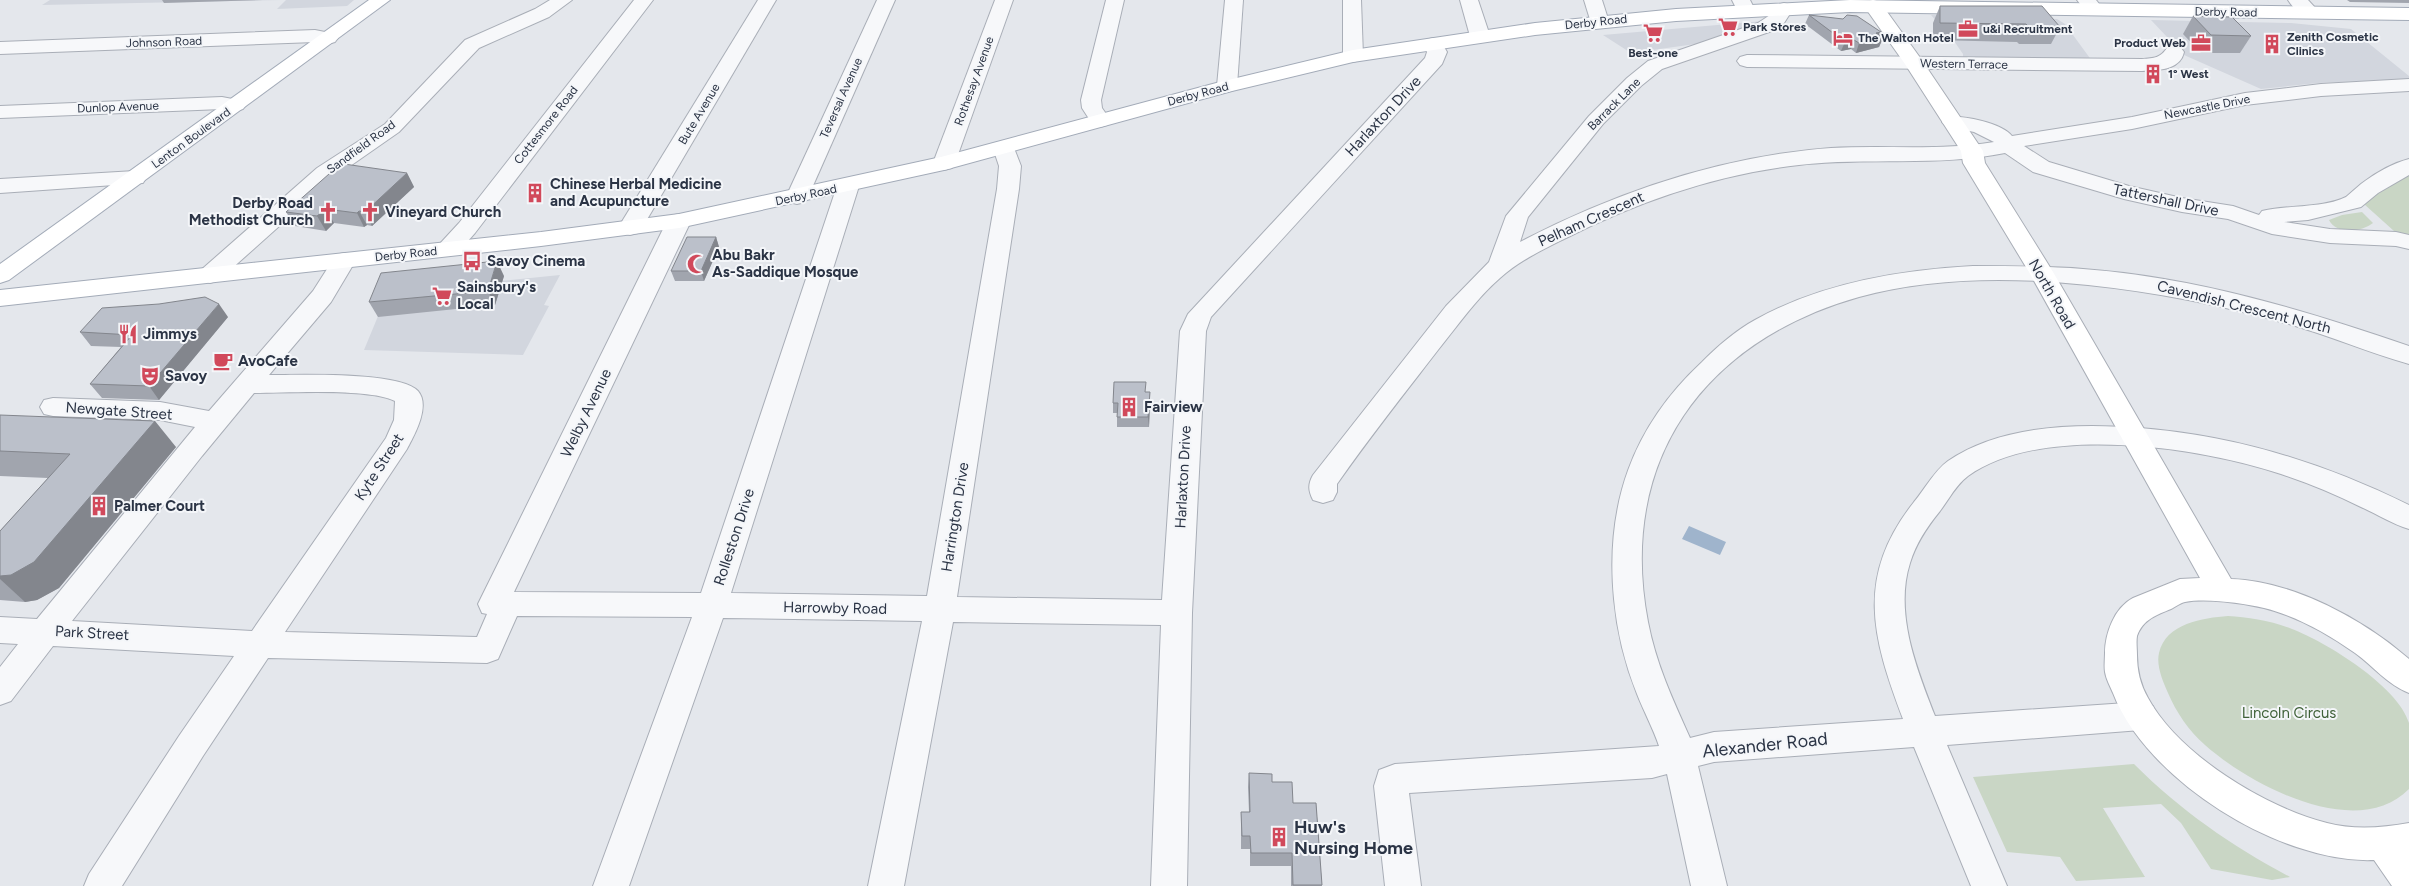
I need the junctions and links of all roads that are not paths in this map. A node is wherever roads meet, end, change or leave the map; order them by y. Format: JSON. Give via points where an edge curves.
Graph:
{"nodes":[{"id":1,"x":381,"y":0,"type":"edge"},
{"id":2,"x":563,"y":0,"type":"edge"},
{"id":3,"x":644,"y":0,"type":"edge"},
{"id":4,"x":767,"y":0,"type":"edge"},
{"id":5,"x":886,"y":0,"type":"edge"},
{"id":6,"x":1004,"y":0,"type":"edge"},
{"id":7,"x":1115,"y":0,"type":"edge"},
{"id":8,"x":1234,"y":0,"type":"edge"},
{"id":9,"x":1352,"y":0,"type":"edge"},
{"id":10,"x":1469,"y":0,"type":"edge"},
{"id":11,"x":1593,"y":0,"type":"edge"},
{"id":12,"x":2297,"y":0,"type":"edge"},
{"id":13,"x":1930,"y":3,"type":"edge"},
{"id":14,"x":1744,"y":5,"type":"edge"},
{"id":15,"x":2090,"y":5,"type":"edge"},
{"id":16,"x":1873,"y":6,"type":"junction"},
{"id":17,"x":1784,"y":9,"type":"junction"},
{"id":18,"x":2311,"y":13,"type":"junction"},
{"id":19,"x":2409,"y":14,"type":"edge"},
{"id":20,"x":1599,"y":22,"type":"junction"},
{"id":21,"x":1480,"y":36,"type":"junction"},
{"id":22,"x":328,"y":38,"type":"junction"},
{"id":23,"x":1433,"y":44,"type":"junction"},
{"id":24,"x":0,"y":48,"type":"edge"},
{"id":25,"x":1353,"y":49,"type":"junction"},
{"id":26,"x":2174,"y":52,"type":"dead end"},
{"id":27,"x":1747,"y":60,"type":"dead end"},
{"id":28,"x":1914,"y":63,"type":"junction"},
{"id":29,"x":2409,"y":84,"type":"edge"},
{"id":30,"x":1227,"y":86,"type":"junction"},
{"id":31,"x":236,"y":105,"type":"junction"},
{"id":32,"x":0,"y":112,"type":"edge"},
{"id":33,"x":1100,"y":121,"type":"junction"},
{"id":34,"x":1953,"y":122,"type":"junction"},
{"id":35,"x":2009,"y":146,"type":"junction"},
{"id":36,"x":1004,"y":148,"type":"junction"},
{"id":37,"x":1972,"y":151,"type":"junction"},
{"id":38,"x":944,"y":163,"type":"junction"},
{"id":39,"x":2409,"y":166,"type":"edge"},
{"id":40,"x":135,"y":178,"type":"junction"},
{"id":41,"x":0,"y":186,"type":"edge"},
{"id":42,"x":848,"y":186,"type":"junction"},
{"id":43,"x":797,"y":197,"type":"junction"},
{"id":44,"x":2233,"y":213,"type":"junction"},
{"id":45,"x":2308,"y":213,"type":"junction"},
{"id":46,"x":679,"y":221,"type":"junction"},
{"id":47,"x":630,"y":228,"type":"junction"},
{"id":48,"x":2330,"y":236,"type":"junction"},
{"id":49,"x":2409,"y":242,"type":"edge"},
{"id":50,"x":447,"y":249,"type":"junction"},
{"id":51,"x":344,"y":260,"type":"junction"},
{"id":52,"x":1500,"y":265,"type":"junction"},
{"id":53,"x":2041,"y":272,"type":"junction"},
{"id":54,"x":210,"y":274,"type":"junction"},
{"id":55,"x":0,"y":275,"type":"edge"},
{"id":56,"x":0,"y":298,"type":"edge"},
{"id":57,"x":2409,"y":355,"type":"edge"},
{"id":58,"x":248,"y":384,"type":"junction"},
{"id":59,"x":52,"y":407,"type":"dead end"},
{"id":60,"x":216,"y":422,"type":"junction"},
{"id":61,"x":2133,"y":436,"type":"junction"},
{"id":62,"x":1323,"y":492,"type":"dead end"},
{"id":63,"x":2409,"y":518,"type":"edge"},
{"id":64,"x":2220,"y":589,"type":"junction"},
{"id":65,"x":500,"y":604,"type":"junction"},
{"id":66,"x":712,"y":606,"type":"junction"},
{"id":67,"x":940,"y":610,"type":"junction"},
{"id":68,"x":1177,"y":613,"type":"junction"},
{"id":69,"x":0,"y":630,"type":"edge"},
{"id":70,"x":46,"y":631,"type":"junction"},
{"id":71,"x":262,"y":643,"type":"junction"},
{"id":72,"x":2404,"y":667,"type":"edge"},
{"id":73,"x":0,"y":691,"type":"edge"},
{"id":74,"x":2140,"y":716,"type":"junction"},
{"id":75,"x":1924,"y":732,"type":"junction"},
{"id":76,"x":1679,"y":756,"type":"junction"},
{"id":77,"x":2396,"y":842,"type":"edge"},
{"id":78,"x":2409,"y":879,"type":"edge"},
{"id":79,"x":102,"y":886,"type":"edge"},
{"id":80,"x":611,"y":886,"type":"edge"},
{"id":81,"x":886,"y":886,"type":"edge"},
{"id":82,"x":1169,"y":886,"type":"edge"},
{"id":83,"x":1403,"y":886,"type":"edge"},
{"id":84,"x":1708,"y":886,"type":"edge"},
{"id":85,"x":1988,"y":886,"type":"edge"}],
"edges":[{"from":1,"to":22,"type":"main road","name":"Lenton Boulevard"},
{"from":2,"to":54,"type":"street","name":"Sandfield Road","via":[[542,13],[472,44],[392,128],[325,173]]},
{"from":3,"to":50,"type":"street","name":"Cottesmore Road","via":[[467,228]]},
{"from":4,"to":47,"type":"street","name":"Bute Avenue"},
{"from":5,"to":43,"type":"street","name":"Teversal Avenue"},
{"from":6,"to":38,"type":"street","name":"Rothesay Avenue"},
{"from":7,"to":33,"type":"street","via":[[1091,100]]},
{"from":8,"to":30,"type":"street"},
{"from":9,"to":25,"type":"street"},
{"from":10,"to":21,"type":"street"},
{"from":11,"to":20,"type":"street"},
{"from":12,"to":18,"type":"street"},
{"from":13,"to":15,"type":"main road","name":"Derby Road"},
{"from":13,"to":16,"type":"main road","name":"Derby Road"},
{"from":14,"to":17,"type":"main road","name":"Derby Road"},
{"from":14,"to":20,"type":"main road","name":"Derby Road"},
{"from":15,"to":18,"type":"main road","name":"Derby Road"},
{"from":16,"to":17,"type":"main road","name":"Derby Road"},
{"from":16,"to":28,"type":"main road","name":"North Road"},
{"from":17,"to":52,"type":"street","name":"Barrack Lane","via":[[1777,20],[1765,27],[1667,60],[1638,78],[1596,120],[1517,216]]},
{"from":18,"to":19,"type":"main road","name":"Derby Road"},
{"from":20,"to":21,"type":"main road","name":"Derby Road"},
{"from":21,"to":23,"type":"main road","name":"Derby Road"},
{"from":22,"to":24,"type":"street","name":"Johnson Road"},
{"from":22,"to":31,"type":"main road","name":"Lenton Boulevard"},
{"from":23,"to":25,"type":"main road","name":"Derby Road"},
{"from":23,"to":68,"type":"street","name":"Harlaxton Drive","via":[[1437,52],[1435,60],[1197,320],[1190,350]]},
{"from":25,"to":30,"type":"main road","name":"Derby Road"},
{"from":26,"to":28,"type":"street","name":"Western Terrace","via":[[2169,62],[2154,65]]},
{"from":27,"to":28,"type":"street","name":"Western Terrace"},
{"from":28,"to":34,"type":"main road","name":"North Road"},
{"from":29,"to":35,"type":"street","name":"Newcastle Drive","via":[[2245,99],[2132,123],[2018,141]]},
{"from":30,"to":33,"type":"main road","name":"Derby Road"},
{"from":31,"to":32,"type":"street","name":"Dunlop Avenue"},
{"from":31,"to":40,"type":"main road","name":"Lenton Boulevard"},
{"from":33,"to":36,"type":"main road","name":"Derby Road"},
{"from":34,"to":35,"type":"street","name":"Tattershall Drive","via":[[2000,134]]},
{"from":34,"to":37,"type":"main road","name":"North Road"},
{"from":35,"to":37,"type":"street"},
{"from":35,"to":44,"type":"street","name":"Tattershall Drive","via":[[2041,168],[2074,179],[2173,204]]},
{"from":36,"to":38,"type":"main road","name":"Derby Road"},
{"from":36,"to":67,"type":"street","name":"Harrington Drive","via":[[1010,166],[1008,189]]},
{"from":37,"to":52,"type":"street","name":"Pelham Crescent","via":[[1829,155],[1749,166],[1625,202],[1535,244]]},
{"from":37,"to":53,"type":"main road","name":"North Road","via":[[1974,163]]},
{"from":38,"to":42,"type":"main road","name":"Derby Road"},
{"from":39,"to":45,"type":"street","via":[[2370,188],[2353,202]]},
{"from":40,"to":41,"type":"street"},
{"from":40,"to":55,"type":"main road","name":"Lenton Boulevard"},
{"from":42,"to":43,"type":"main road","name":"Derby Road"},
{"from":42,"to":66,"type":"street","name":"Rolleston Drive"},
{"from":43,"to":46,"type":"main road","name":"Derby Road"},
{"from":44,"to":45,"type":"street","via":[[2272,216]]},
{"from":44,"to":48,"type":"street","name":"Tattershall Drive","via":[[2272,227]]},
{"from":45,"to":48,"type":"street"},
{"from":46,"to":47,"type":"main road","name":"Derby Road"},
{"from":46,"to":65,"type":"street","name":"Welby Avenue"},
{"from":47,"to":50,"type":"main road","name":"Derby Road"},
{"from":48,"to":49,"type":"street","name":"Tattershall Drive"},
{"from":50,"to":51,"type":"main road","name":"Derby Road"},
{"from":51,"to":54,"type":"main road","name":"Derby Road"},
{"from":51,"to":58,"type":"street","name":"Park Street","via":[[322,296]]},
{"from":52,"to":62,"type":"street","name":"Pelham Crescent","via":[[1444,326],[1356,436],[1323,482]]},
{"from":53,"to":57,"type":"street","name":"Cavendish Crescent North","via":[[2150,283],[2202,293],[2327,327]]},
{"from":53,"to":61,"type":"main road","name":"North Road"},
{"from":53,"to":76,"type":"street","name":"Cavendish Crescent North","via":[[1916,278],[1852,291],[1774,320],[1752,333],[1697,380],[1658,430],[1642,464],[1634,492],[1627,540],[1627,581],[1637,647],[1652,694]]},
{"from":54,"to":56,"type":"main road","name":"Derby Road"},
{"from":58,"to":60,"type":"street","name":"Park Street"},
{"from":58,"to":71,"type":"street","name":"Kyte Street","via":[[380,387],[403,392],[408,397],[408,420],[397,442]]},
{"from":59,"to":60,"type":"street","name":"Newgate Street","via":[[160,411]]},
{"from":60,"to":70,"type":"street","name":"Park Street"},
{"from":61,"to":63,"type":"street","via":[[2188,440],[2276,460],[2324,477]]},
{"from":61,"to":64,"type":"main road","name":"North Road"},
{"from":61,"to":75,"type":"street","via":[[2059,436],[1992,451],[1957,469],[1919,516],[1901,545],[1892,568],[1889,600],[1908,695]]},
{"from":64,"to":72,"type":"main road","via":[[2262,596],[2298,608],[2356,637]]},
{"from":64,"to":74,"type":"main road","via":[[2181,590],[2138,610],[2122,638],[2121,668],[2127,690]]},
{"from":65,"to":66,"type":"street","name":"Harrowby Road"},
{"from":65,"to":71,"type":"street","name":"Welby Avenue","via":[[486,650]]},
{"from":66,"to":67,"type":"street","name":"Harrowby Road"},
{"from":66,"to":80,"type":"street","name":"Rolleston Drive"},
{"from":67,"to":68,"type":"street","name":"Harrowby Road"},
{"from":67,"to":81,"type":"street","name":"Harrington Drive"},
{"from":68,"to":82,"type":"street","name":"Harlaxton Drive"},
{"from":69,"to":70,"type":"street"},
{"from":70,"to":71,"type":"street","name":"Park Street"},
{"from":70,"to":73,"type":"street"},
{"from":71,"to":79,"type":"street","via":[[191,746]]},
{"from":74,"to":75,"type":"street","name":"Alexander Road"},
{"from":74,"to":77,"type":"main road","via":[[2171,753],[2215,790],[2279,825],[2327,840]]},
{"from":75,"to":76,"type":"street","name":"Alexander Road","via":[[1714,746]]},
{"from":75,"to":85,"type":"street"},
{"from":76,"to":83,"type":"street","name":"Alexander Road","via":[[1652,763],[1391,781]]},
{"from":76,"to":84,"type":"street","name":"Cavendish Crescent North"},
{"from":77,"to":78,"type":"main road"}]}
